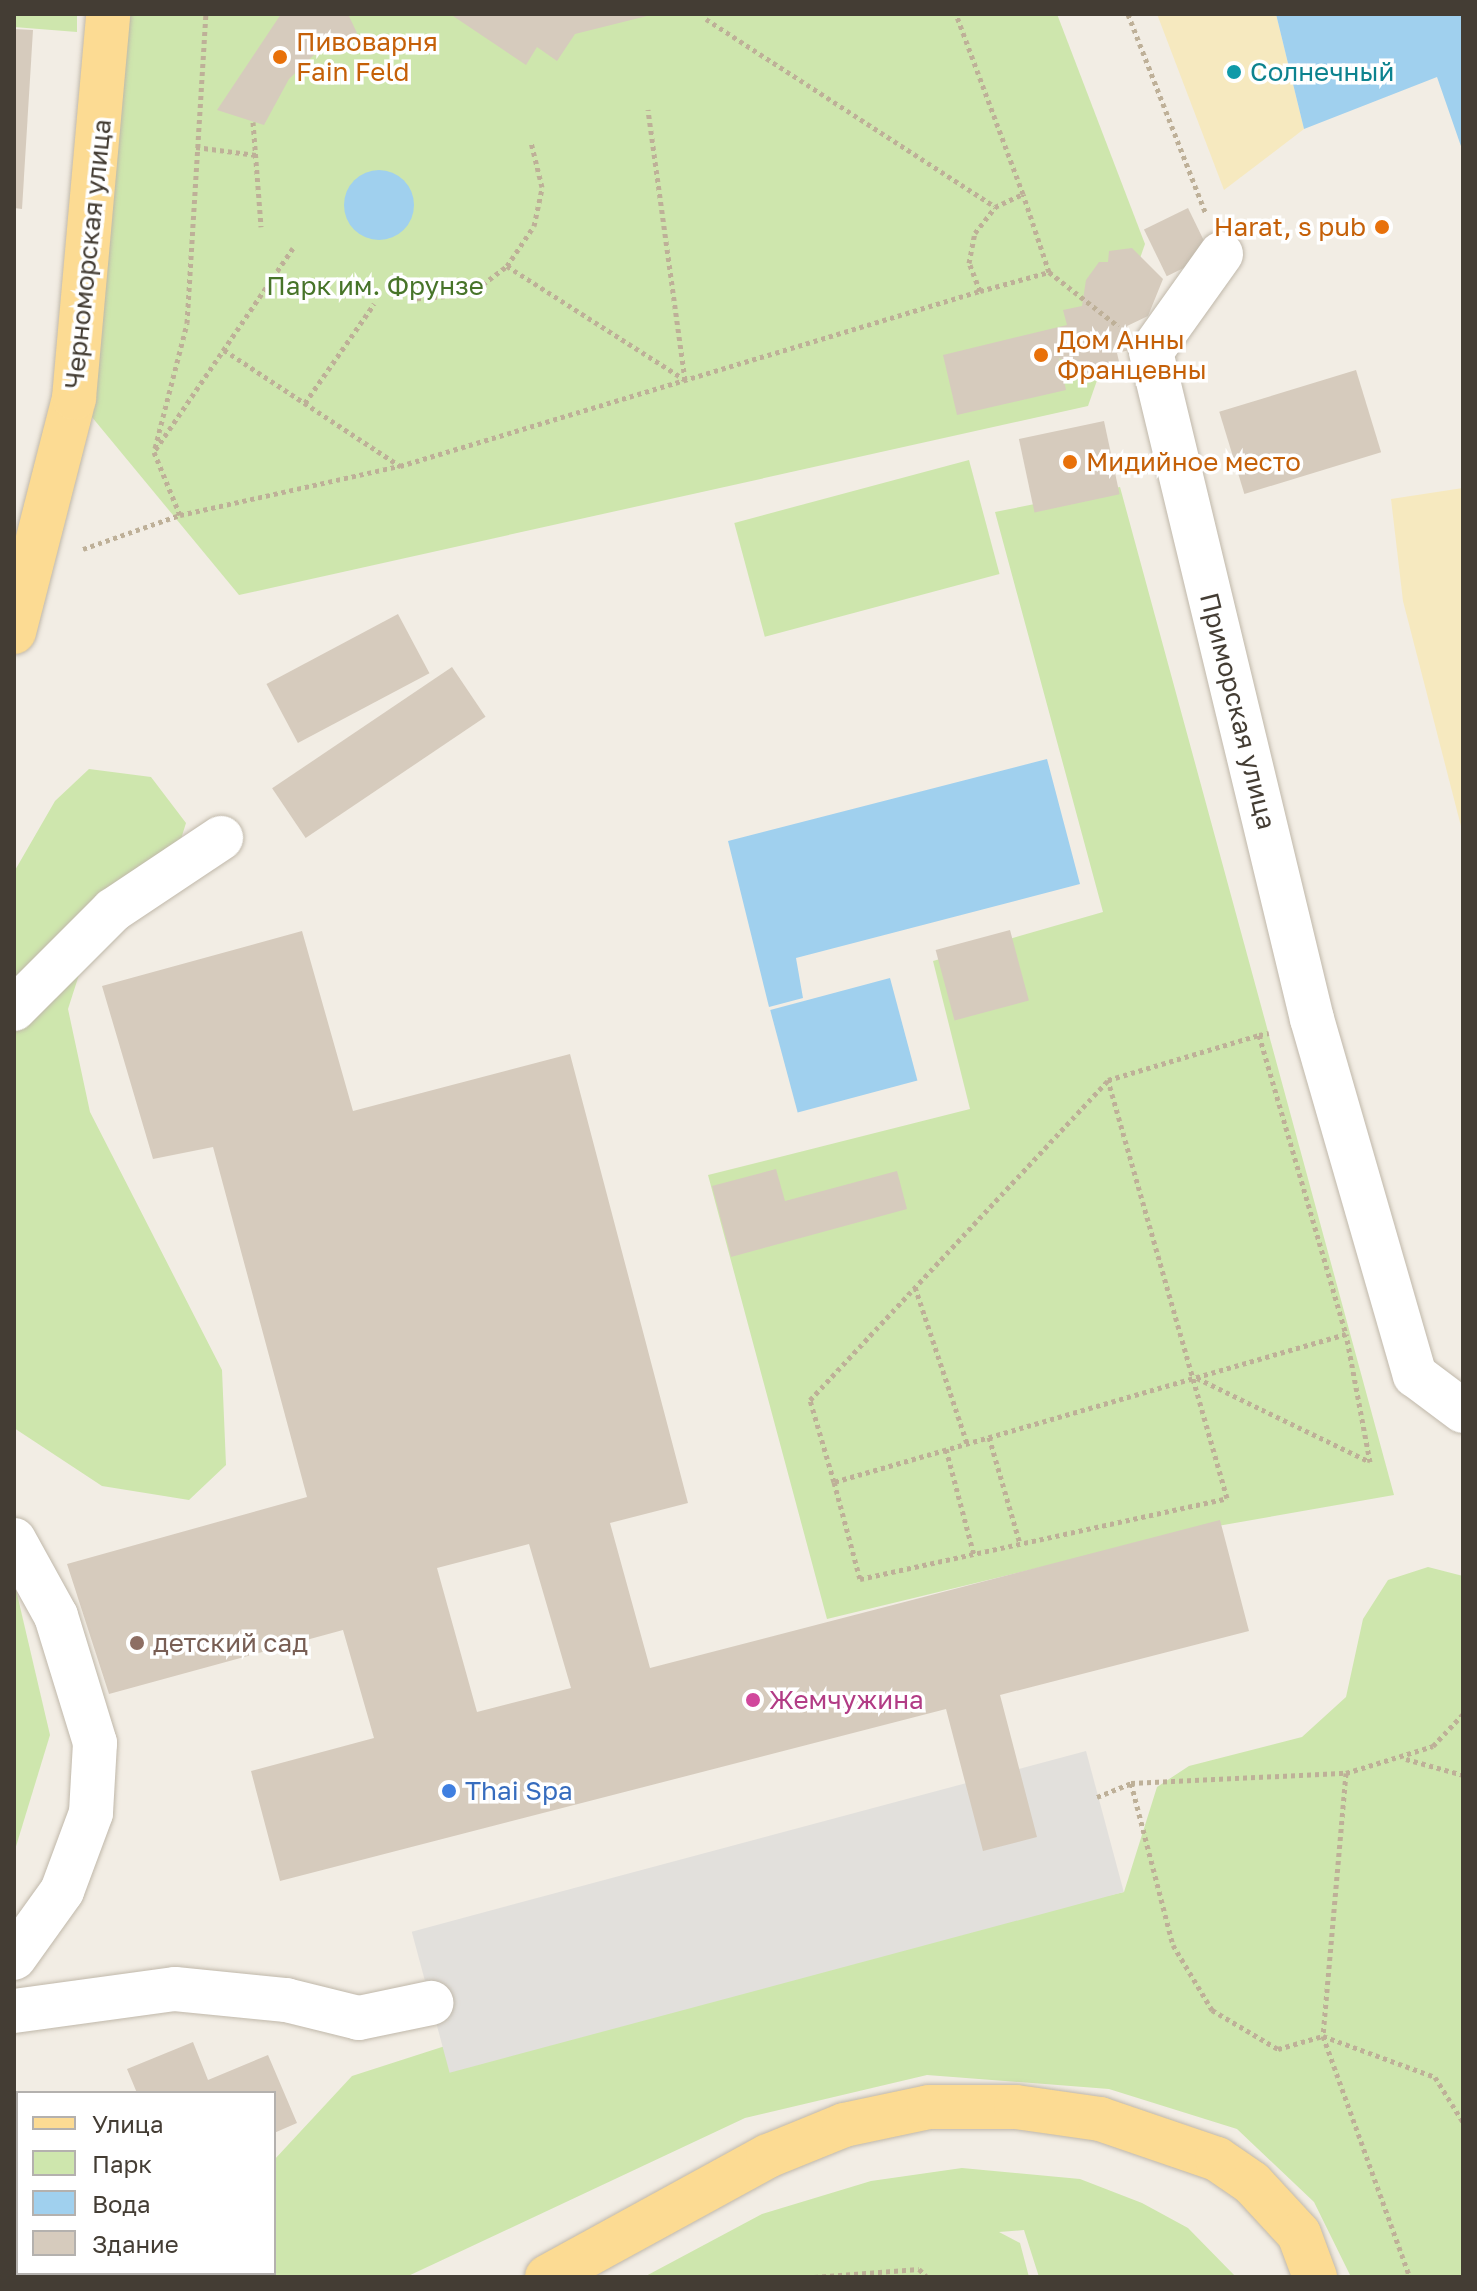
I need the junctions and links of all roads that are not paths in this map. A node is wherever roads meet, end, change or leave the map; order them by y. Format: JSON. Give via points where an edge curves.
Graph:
{"nodes":[{"id":1,"x":108,"y":14,"type":"edge"},
{"id":2,"x":1221,"y":254,"type":"road end"},
{"id":3,"x":14,"y":632,"type":"edge"},
{"id":4,"x":221,"y":838,"type":"dead end"},
{"id":5,"x":14,"y":1009,"type":"edge"},
{"id":6,"x":1463,"y":1411,"type":"edge"},
{"id":7,"x":14,"y":1540,"type":"edge"},
{"id":8,"x":14,"y":1958,"type":"edge"},
{"id":9,"x":431,"y":2003,"type":"dead end"},
{"id":10,"x":14,"y":2011,"type":"edge"},
{"id":11,"x":547,"y":2277,"type":"edge"},
{"id":12,"x":1315,"y":2277,"type":"edge"}],
"edges":[{"from":1,"to":3,"type":"main road","name":"Черноморская улица","via":[[93,251],[74,398]]},
{"from":2,"to":6,"type":"street","name":"Приморская улица","via":[[1151,352],[1312,1019],[1415,1375]]},
{"from":4,"to":5,"type":"street","via":[[113,910]]},
{"from":7,"to":8,"type":"street","via":[[56,1616],[95,1743],[91,1813],[62,1891]]},
{"from":9,"to":10,"type":"street","via":[[359,2018],[271,1998],[175,1989]]},
{"from":11,"to":12,"type":"main road","via":[[768,2156],[844,2125],[929,2107],[1016,2107],[1100,2119],[1217,2159],[1252,2183],[1299,2234]]}]}
